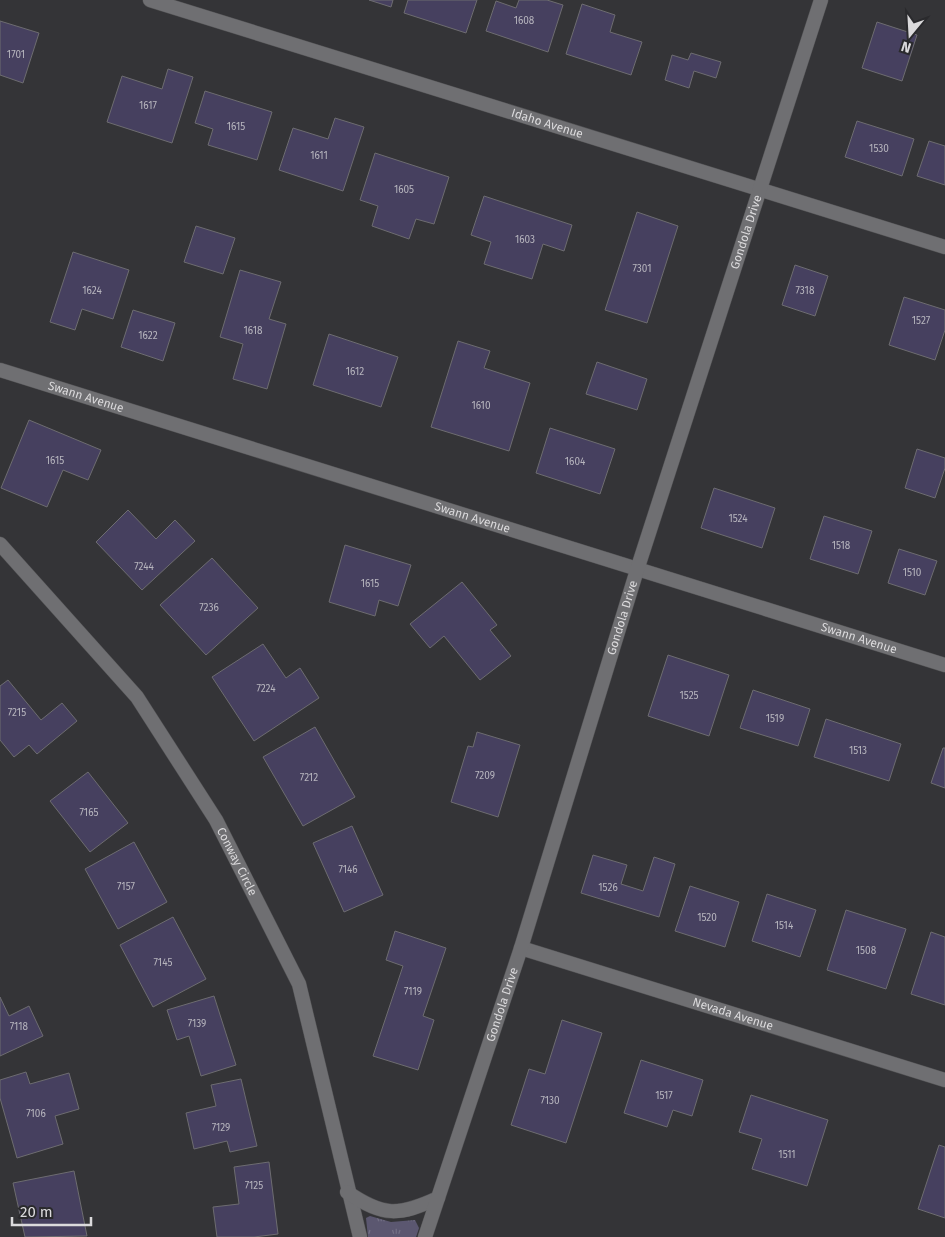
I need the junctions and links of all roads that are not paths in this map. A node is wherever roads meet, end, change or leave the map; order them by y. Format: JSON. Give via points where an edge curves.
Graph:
{"nodes":[{"id":1,"x":150,"y":0,"type":"edge"},
{"id":2,"x":821,"y":0,"type":"edge"},
{"id":3,"x":760,"y":190,"type":"junction"},
{"id":4,"x":945,"y":248,"type":"edge"},
{"id":5,"x":0,"y":370,"type":"edge"},
{"id":6,"x":0,"y":544,"type":"edge"},
{"id":7,"x":637,"y":570,"type":"junction"},
{"id":8,"x":945,"y":665,"type":"edge"},
{"id":9,"x":521,"y":948,"type":"junction"},
{"id":10,"x":945,"y":1080,"type":"edge"},
{"id":11,"x":347,"y":1192,"type":"junction"},
{"id":12,"x":438,"y":1198,"type":"junction"},
{"id":13,"x":360,"y":1237,"type":"edge"},
{"id":14,"x":425,"y":1237,"type":"edge"}],
"edges":[{"from":1,"to":3,"type":"street","name":"Idaho Avenue"},
{"from":2,"to":3,"type":"street","name":"Gondola Drive"},
{"from":3,"to":4,"type":"street","name":"Idaho Avenue"},
{"from":3,"to":7,"type":"street","name":"Gondola Drive"},
{"from":5,"to":7,"type":"street","name":"Swann Avenue"},
{"from":6,"to":11,"type":"street","name":"Conway Circle","via":[[137,698],[216,820],[299,984],[334,1124]]},
{"from":7,"to":8,"type":"street","name":"Swann Avenue"},
{"from":7,"to":9,"type":"street","name":"Gondola Drive"},
{"from":9,"to":10,"type":"street","name":"Nevada Avenue"},
{"from":9,"to":12,"type":"street","name":"Gondola Drive"},
{"from":11,"to":12,"type":"street","via":[[368,1207],[391,1212],[415,1209]]},
{"from":11,"to":13,"type":"street","name":"Conway Circle"},
{"from":12,"to":14,"type":"street","name":"Gondola Drive"}]}
